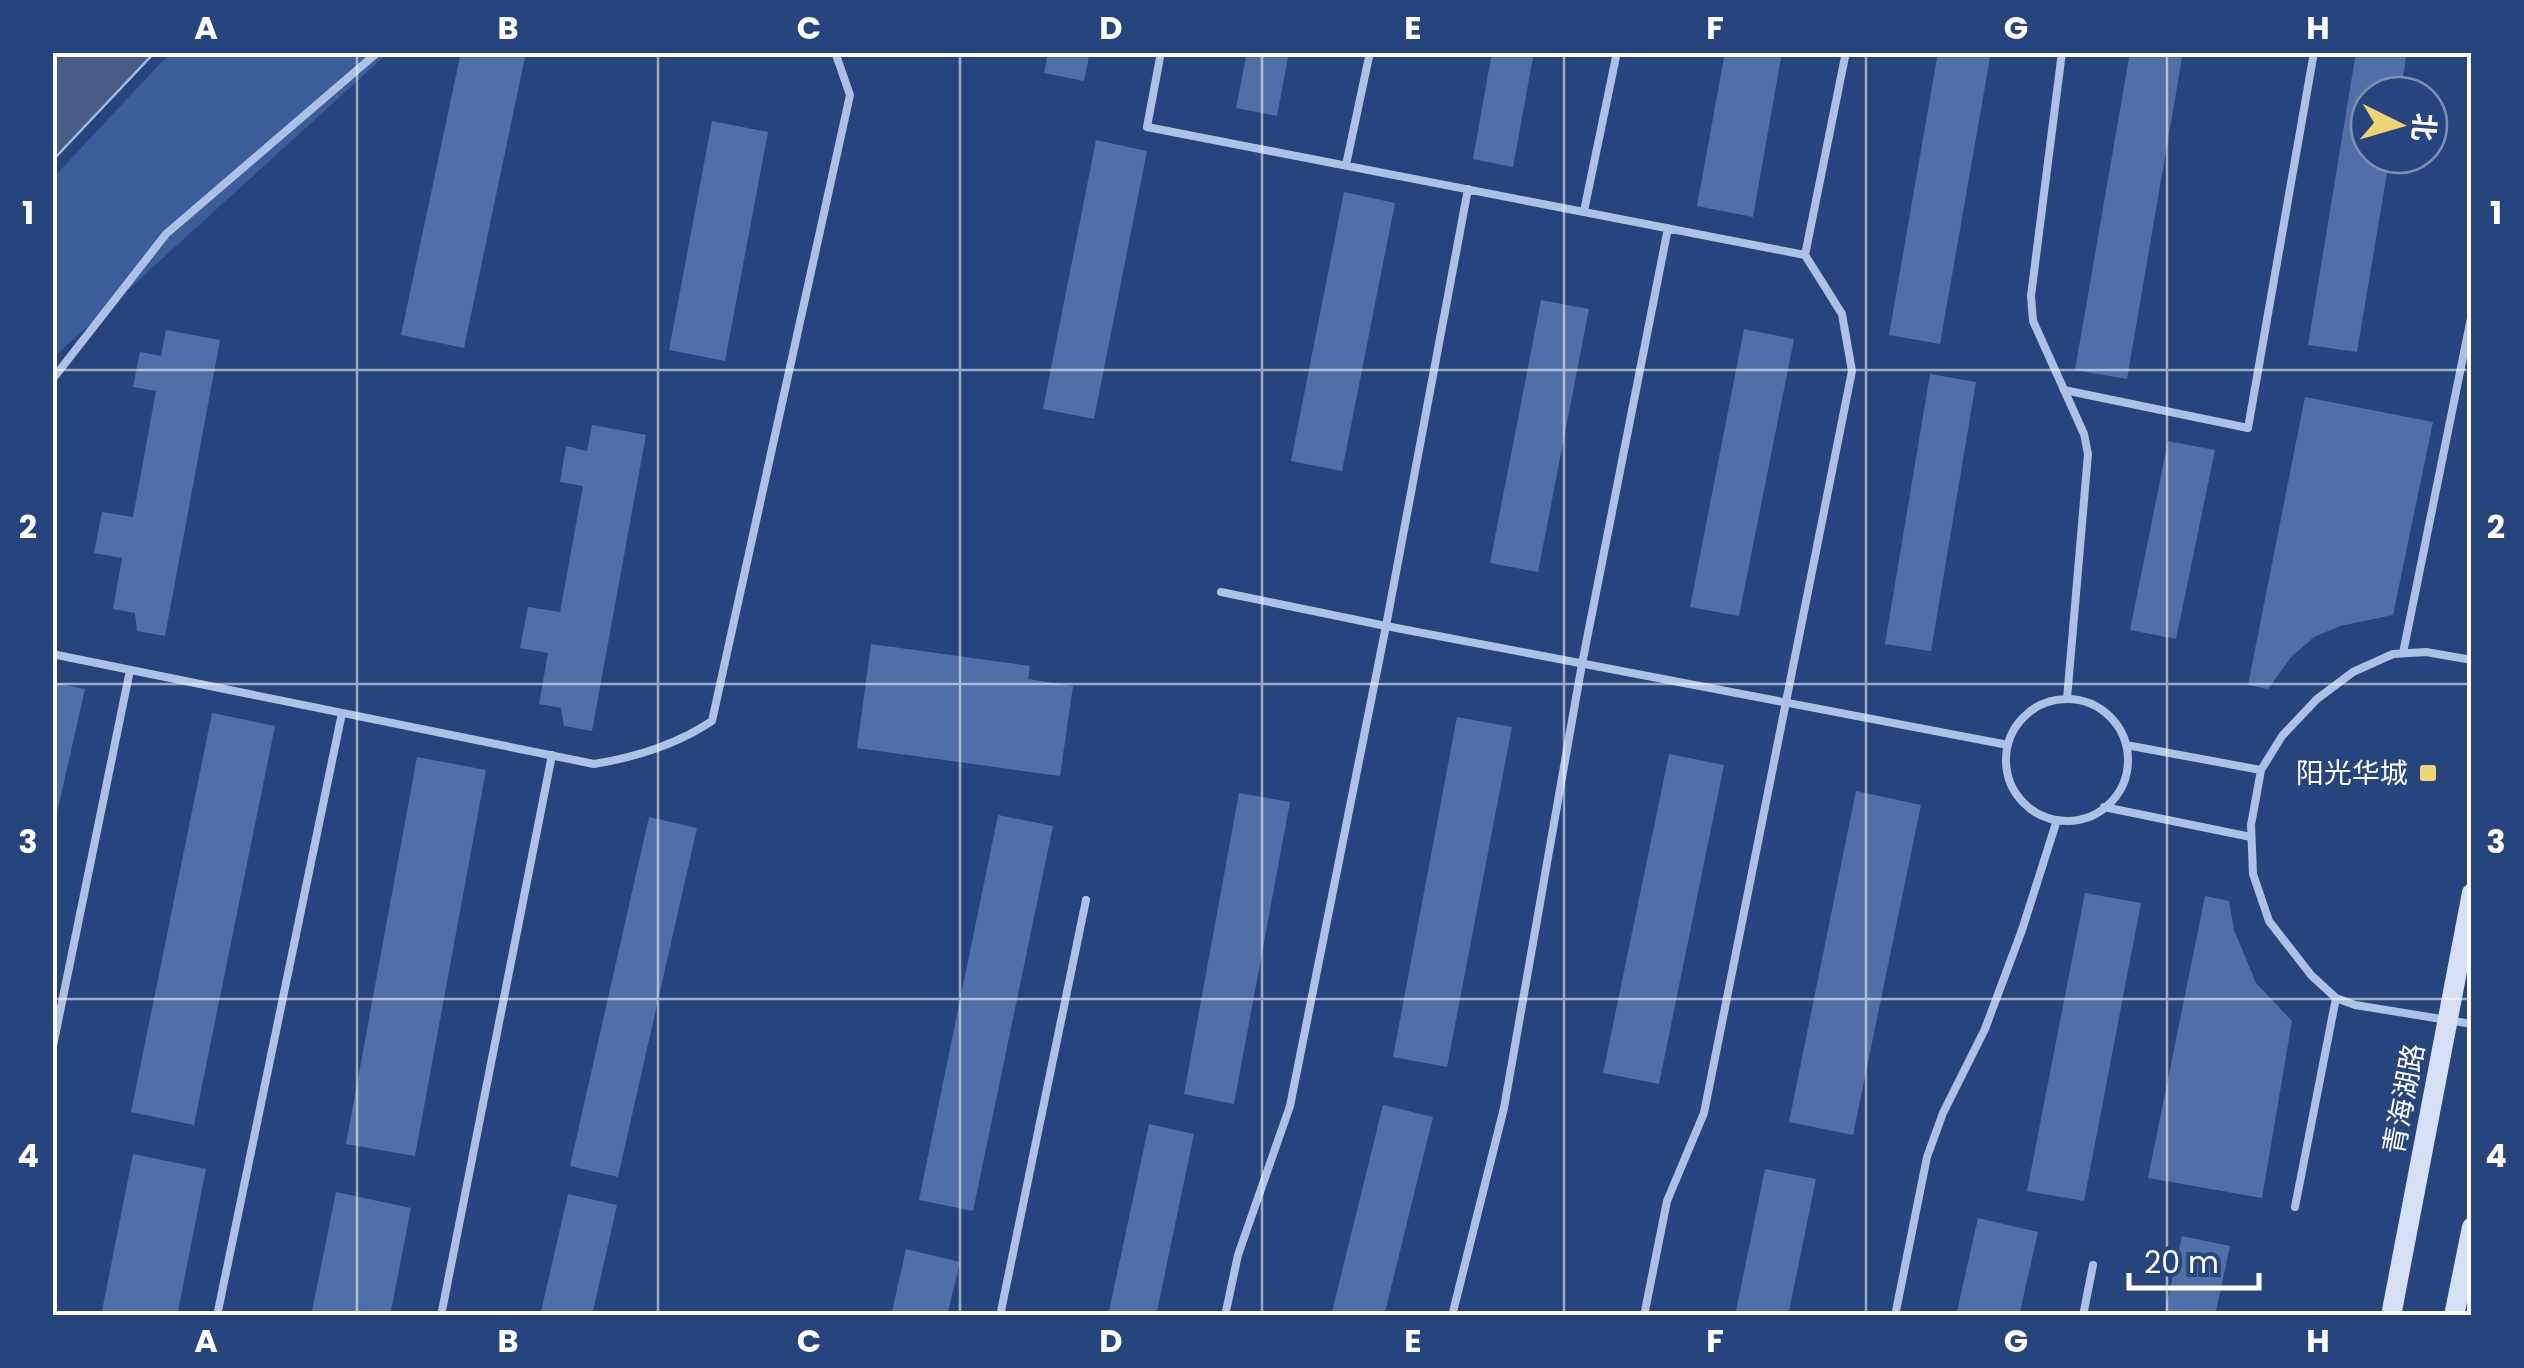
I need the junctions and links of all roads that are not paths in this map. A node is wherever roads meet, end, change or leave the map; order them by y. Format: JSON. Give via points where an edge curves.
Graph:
{"nodes":[{"id":1,"x":378,"y":52,"type":"edge"},
{"id":2,"x":835,"y":52,"type":"edge"},
{"id":3,"x":1161,"y":52,"type":"edge"},
{"id":4,"x":1370,"y":52,"type":"edge"},
{"id":5,"x":1617,"y":52,"type":"edge"},
{"id":6,"x":1846,"y":52,"type":"edge"},
{"id":7,"x":2062,"y":52,"type":"edge"},
{"id":8,"x":2314,"y":52,"type":"edge"},
{"id":9,"x":1346,"y":165,"type":"junction"},
{"id":10,"x":1468,"y":189,"type":"junction"},
{"id":11,"x":1584,"y":212,"type":"junction"},
{"id":12,"x":1668,"y":228,"type":"junction"},
{"id":13,"x":1805,"y":255,"type":"junction"},
{"id":14,"x":2472,"y":314,"type":"edge"},
{"id":15,"x":52,"y":380,"type":"edge"},
{"id":16,"x":2064,"y":390,"type":"junction"},
{"id":17,"x":1222,"y":592,"type":"dead end"},
{"id":18,"x":1386,"y":626,"type":"junction"},
{"id":19,"x":52,"y":654,"type":"edge"},
{"id":20,"x":2403,"y":654,"type":"junction"},
{"id":21,"x":2472,"y":660,"type":"edge"},
{"id":22,"x":1582,"y":664,"type":"junction"},
{"id":23,"x":130,"y":670,"type":"junction"},
{"id":24,"x":2067,"y":698,"type":"junction"},
{"id":25,"x":1787,"y":703,"type":"junction"},
{"id":26,"x":342,"y":713,"type":"junction"},
{"id":27,"x":2008,"y":745,"type":"junction"},
{"id":28,"x":2126,"y":745,"type":"junction"},
{"id":29,"x":552,"y":756,"type":"junction"},
{"id":30,"x":2260,"y":770,"type":"junction"},
{"id":31,"x":2104,"y":807,"type":"junction"},
{"id":32,"x":2057,"y":820,"type":"junction"},
{"id":33,"x":2251,"y":837,"type":"junction"},
{"id":34,"x":2472,"y":893,"type":"edge"},
{"id":35,"x":1086,"y":900,"type":"dead end"},
{"id":36,"x":2336,"y":998,"type":"junction"},
{"id":37,"x":2447,"y":1020,"type":"junction"},
{"id":38,"x":2472,"y":1024,"type":"edge"},
{"id":39,"x":52,"y":1051,"type":"edge"},
{"id":40,"x":2295,"y":1207,"type":"dead end"},
{"id":41,"x":2472,"y":1228,"type":"edge"},
{"id":42,"x":2093,"y":1266,"type":"dead end"},
{"id":43,"x":217,"y":1316,"type":"edge"},
{"id":44,"x":441,"y":1316,"type":"edge"},
{"id":45,"x":1000,"y":1316,"type":"edge"},
{"id":46,"x":1225,"y":1316,"type":"edge"},
{"id":47,"x":1452,"y":1316,"type":"edge"},
{"id":48,"x":1644,"y":1316,"type":"edge"},
{"id":49,"x":1895,"y":1316,"type":"edge"},
{"id":50,"x":2083,"y":1316,"type":"edge"},
{"id":51,"x":2391,"y":1316,"type":"edge"},
{"id":52,"x":2454,"y":1316,"type":"edge"}],
"edges":[{"from":1,"to":15,"type":"lane","via":[[166,234]]},
{"from":2,"to":29,"type":"lane","via":[[850,95],[712,721],[635,757],[594,764]]},
{"from":3,"to":9,"type":"lane","via":[[1147,127]]},
{"from":4,"to":9,"type":"lane"},
{"from":5,"to":11,"type":"lane"},
{"from":6,"to":13,"type":"lane"},
{"from":7,"to":16,"type":"lane","via":[[2031,296],[2033,321]]},
{"from":8,"to":16,"type":"lane","via":[[2248,428]]},
{"from":9,"to":10,"type":"lane"},
{"from":10,"to":11,"type":"lane"},
{"from":10,"to":18,"type":"lane"},
{"from":11,"to":12,"type":"lane"},
{"from":12,"to":13,"type":"lane"},
{"from":12,"to":22,"type":"lane"},
{"from":13,"to":25,"type":"lane","via":[[1842,314],[1852,372]]},
{"from":14,"to":20,"type":"lane"},
{"from":16,"to":24,"type":"lane","via":[[2088,454]]},
{"from":17,"to":18,"type":"lane"},
{"from":18,"to":22,"type":"lane"},
{"from":18,"to":46,"type":"lane","via":[[1290,1106],[1238,1256]]},
{"from":19,"to":23,"type":"lane"},
{"from":20,"to":21,"type":"lane"},
{"from":20,"to":30,"type":"lane","via":[[2353,672],[2317,700]]},
{"from":22,"to":25,"type":"lane"},
{"from":22,"to":47,"type":"lane","via":[[1504,1108]]},
{"from":23,"to":26,"type":"lane"},
{"from":23,"to":39,"type":"lane"},
{"from":24,"to":27,"type":"lane","via":[[2029,712]]},
{"from":24,"to":28,"type":"lane","via":[[2105,712]]},
{"from":25,"to":27,"type":"lane"},
{"from":25,"to":48,"type":"lane","via":[[1704,1113],[1667,1201]]},
{"from":26,"to":29,"type":"lane"},
{"from":26,"to":43,"type":"lane"},
{"from":27,"to":32,"type":"lane","via":[[2006,766],[2022,802]]},
{"from":28,"to":30,"type":"lane"},
{"from":28,"to":31,"type":"lane","via":[[2123,785]]},
{"from":29,"to":44,"type":"lane"},
{"from":30,"to":33,"type":"lane"},
{"from":31,"to":32,"type":"lane","via":[[2077,820]]},
{"from":31,"to":33,"type":"lane"},
{"from":32,"to":49,"type":"lane","via":[[1985,1029],[1927,1156]]},
{"from":33,"to":36,"type":"lane","via":[[2253,874],[2269,921]]},
{"from":34,"to":37,"type":"main road","name":"青海湖路"},
{"from":35,"to":45,"type":"lane"},
{"from":36,"to":37,"type":"lane"},
{"from":36,"to":40,"type":"lane"},
{"from":37,"to":38,"type":"lane"},
{"from":37,"to":51,"type":"main road","name":"青海湖路"},
{"from":41,"to":52,"type":"main road"},
{"from":42,"to":50,"type":"lane"}]}
